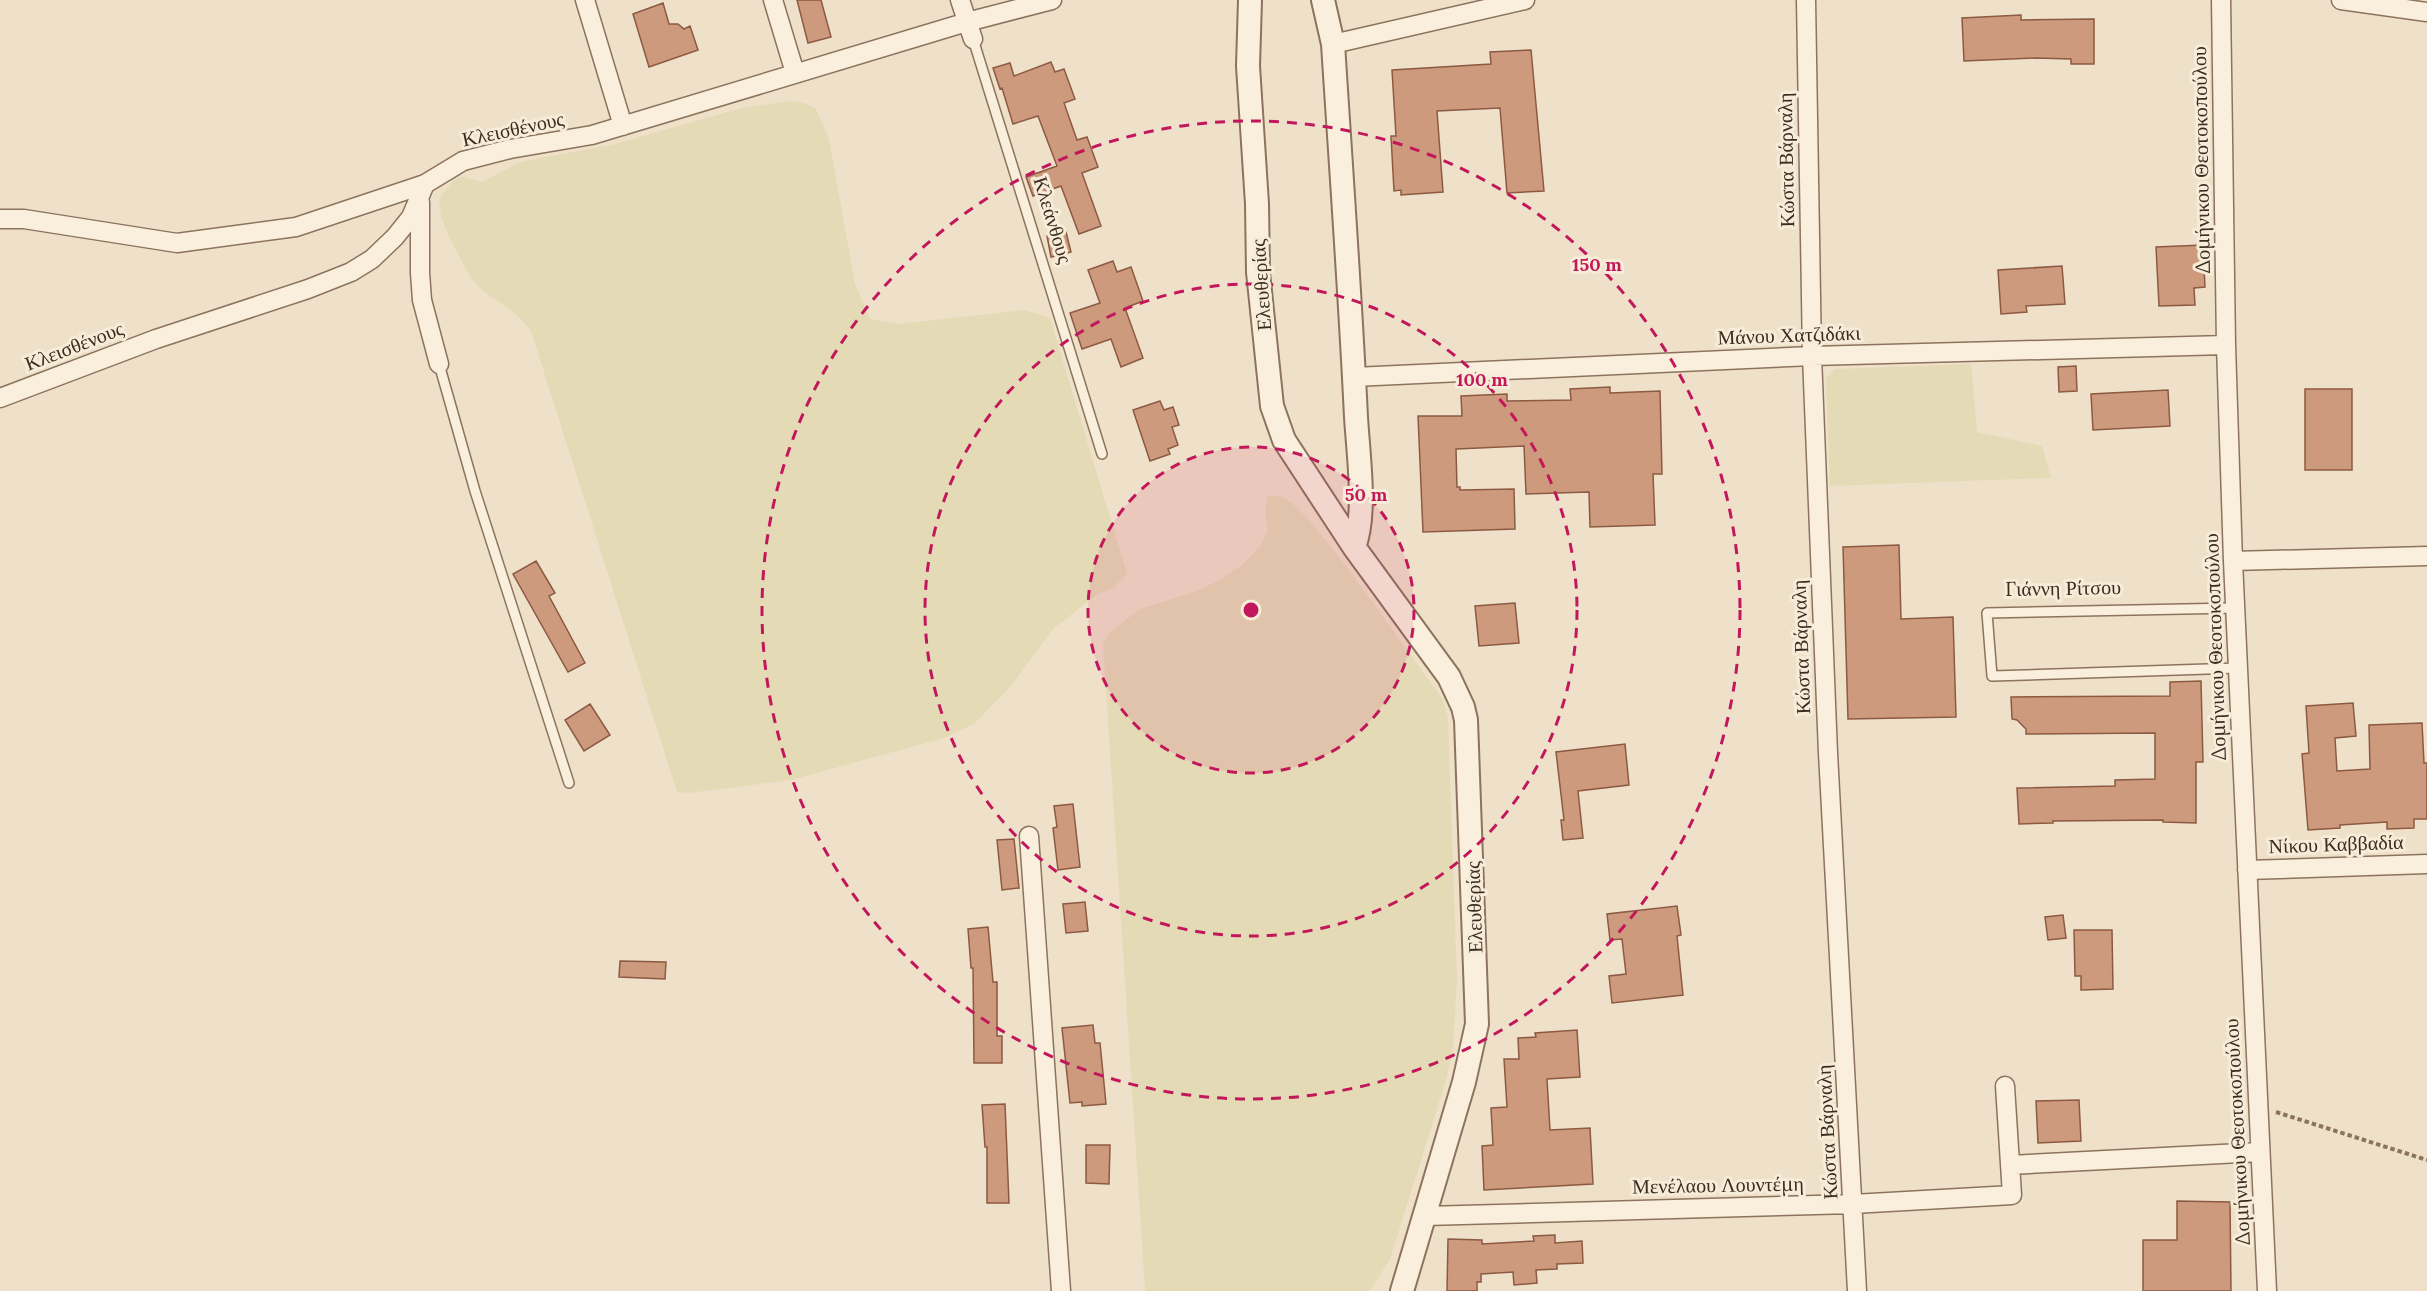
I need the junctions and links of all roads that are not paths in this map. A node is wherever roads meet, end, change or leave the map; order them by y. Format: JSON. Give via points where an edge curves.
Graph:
{"nodes":[{"id":1,"x":585,"y":0,"type":"edge"},
{"id":2,"x":773,"y":0,"type":"edge"},
{"id":3,"x":960,"y":0,"type":"edge"},
{"id":4,"x":1052,"y":0,"type":"edge"},
{"id":5,"x":1250,"y":0,"type":"edge"},
{"id":6,"x":1323,"y":0,"type":"edge"},
{"id":7,"x":1525,"y":0,"type":"edge"},
{"id":8,"x":1806,"y":0,"type":"edge"},
{"id":9,"x":2221,"y":0,"type":"edge"},
{"id":10,"x":2342,"y":0,"type":"edge"},
{"id":11,"x":2427,"y":12,"type":"edge"},
{"id":12,"x":970,"y":30,"type":"junction"},
{"id":13,"x":1333,"y":44,"type":"junction"},
{"id":14,"x":795,"y":73,"type":"junction"},
{"id":15,"x":623,"y":126,"type":"junction"},
{"id":16,"x":423,"y":189,"type":"junction"},
{"id":17,"x":0,"y":219,"type":"edge"},
{"id":18,"x":2226,"y":345,"type":"junction"},
{"id":19,"x":1812,"y":356,"type":"junction"},
{"id":20,"x":439,"y":364,"type":"joint"},
{"id":21,"x":1354,"y":376,"type":"junction"},
{"id":22,"x":0,"y":398,"type":"edge"},
{"id":23,"x":1102,"y":454,"type":"dead end"},
{"id":24,"x":1354,"y":547,"type":"junction"},
{"id":25,"x":2427,"y":556,"type":"edge"},
{"id":26,"x":2233,"y":561,"type":"junction"},
{"id":27,"x":2235,"y":608,"type":"junction"},
{"id":28,"x":2238,"y":668,"type":"junction"},
{"id":29,"x":569,"y":783,"type":"dead end"},
{"id":30,"x":1029,"y":836,"type":"dead end"},
{"id":31,"x":2427,"y":864,"type":"edge"},
{"id":32,"x":2247,"y":870,"type":"junction"},
{"id":33,"x":2005,"y":1086,"type":"dead end"},
{"id":34,"x":2260,"y":1152,"type":"junction"},
{"id":35,"x":2010,"y":1165,"type":"junction"},
{"id":36,"x":1853,"y":1204,"type":"junction"},
{"id":37,"x":1425,"y":1216,"type":"junction"},
{"id":38,"x":1061,"y":1291,"type":"edge"},
{"id":39,"x":1402,"y":1291,"type":"edge"},
{"id":40,"x":1857,"y":1291,"type":"edge"},
{"id":41,"x":2267,"y":1291,"type":"edge"}],
"edges":[{"from":1,"to":15,"type":"street"},
{"from":2,"to":14,"type":"street"},
{"from":3,"to":12,"type":"street","name":"Κλεάνθους"},
{"from":4,"to":12,"type":"street","name":"Κλεισθένους"},
{"from":5,"to":24,"type":"street","name":"Ελευθερίας","via":[[1248,66],[1258,272],[1272,406],[1284,440]]},
{"from":6,"to":13,"type":"street"},
{"from":7,"to":13,"type":"street"},
{"from":8,"to":19,"type":"street","name":"Κώστα Βάρναλη"},
{"from":9,"to":18,"type":"street","name":"Δομήνικου Θεοτοκοπούλου"},
{"from":10,"to":11,"type":"street"},
{"from":12,"to":14,"type":"street","name":"Κλεισθένους"},
{"from":12,"to":23,"type":"lane","name":"Κλεάνθους"},
{"from":13,"to":21,"type":"street"},
{"from":14,"to":15,"type":"street","name":"Κλεισθένους"},
{"from":15,"to":16,"type":"street","name":"Κλεισθένους","via":[[464,161]]},
{"from":16,"to":17,"type":"street","via":[[296,227],[177,243],[24,219]]},
{"from":16,"to":20,"type":"street","via":[[422,300]]},
{"from":16,"to":22,"type":"street","name":"Κλεισθένους","via":[[411,217],[396,237],[351,272]]},
{"from":18,"to":19,"type":"street","name":"Μάνου Χατζιδάκι"},
{"from":18,"to":26,"type":"street","name":"Δομήνικου Θεοτοκοπούλου"},
{"from":19,"to":21,"type":"street","name":"Μάνου Χατζιδάκι"},
{"from":19,"to":36,"type":"street","name":"Κώστα Βάρναλη","via":[[1828,753]]},
{"from":20,"to":29,"type":"lane"},
{"from":21,"to":24,"type":"street","via":[[1360,524]]},
{"from":24,"to":37,"type":"street","name":"Ελευθερίας","via":[[1449,677],[1466,720],[1477,1023]]},
{"from":25,"to":26,"type":"street"},
{"from":26,"to":27,"type":"street","name":"Δομήνικου Θεοτοκοπούλου"},
{"from":27,"to":28,"type":"street","name":"Δομήνικου Θεοτοκοπούλου"},
{"from":27,"to":28,"type":"lane","name":"Γιάννη Ρίτσου","via":[[1987,613],[1992,676]]},
{"from":28,"to":32,"type":"street","name":"Δομήνικου Θεοτοκοπούλου"},
{"from":30,"to":38,"type":"street"},
{"from":31,"to":32,"type":"street","name":"Νίκου Καββαδία"},
{"from":32,"to":34,"type":"street","name":"Δομήνικου Θεοτοκοπούλου"},
{"from":33,"to":35,"type":"street"},
{"from":34,"to":35,"type":"street"},
{"from":34,"to":41,"type":"street","name":"Δομήνικου Θεοτοκοπούλου"},
{"from":35,"to":36,"type":"street","name":"Μενέλαου Λουντέμη","via":[[2012,1196]]},
{"from":36,"to":37,"type":"street","name":"Μενέλαου Λουντέμη"},
{"from":36,"to":40,"type":"street","name":"Κώστα Βάρναλη"},
{"from":37,"to":39,"type":"street","name":"Ελευθερίας"}]}
